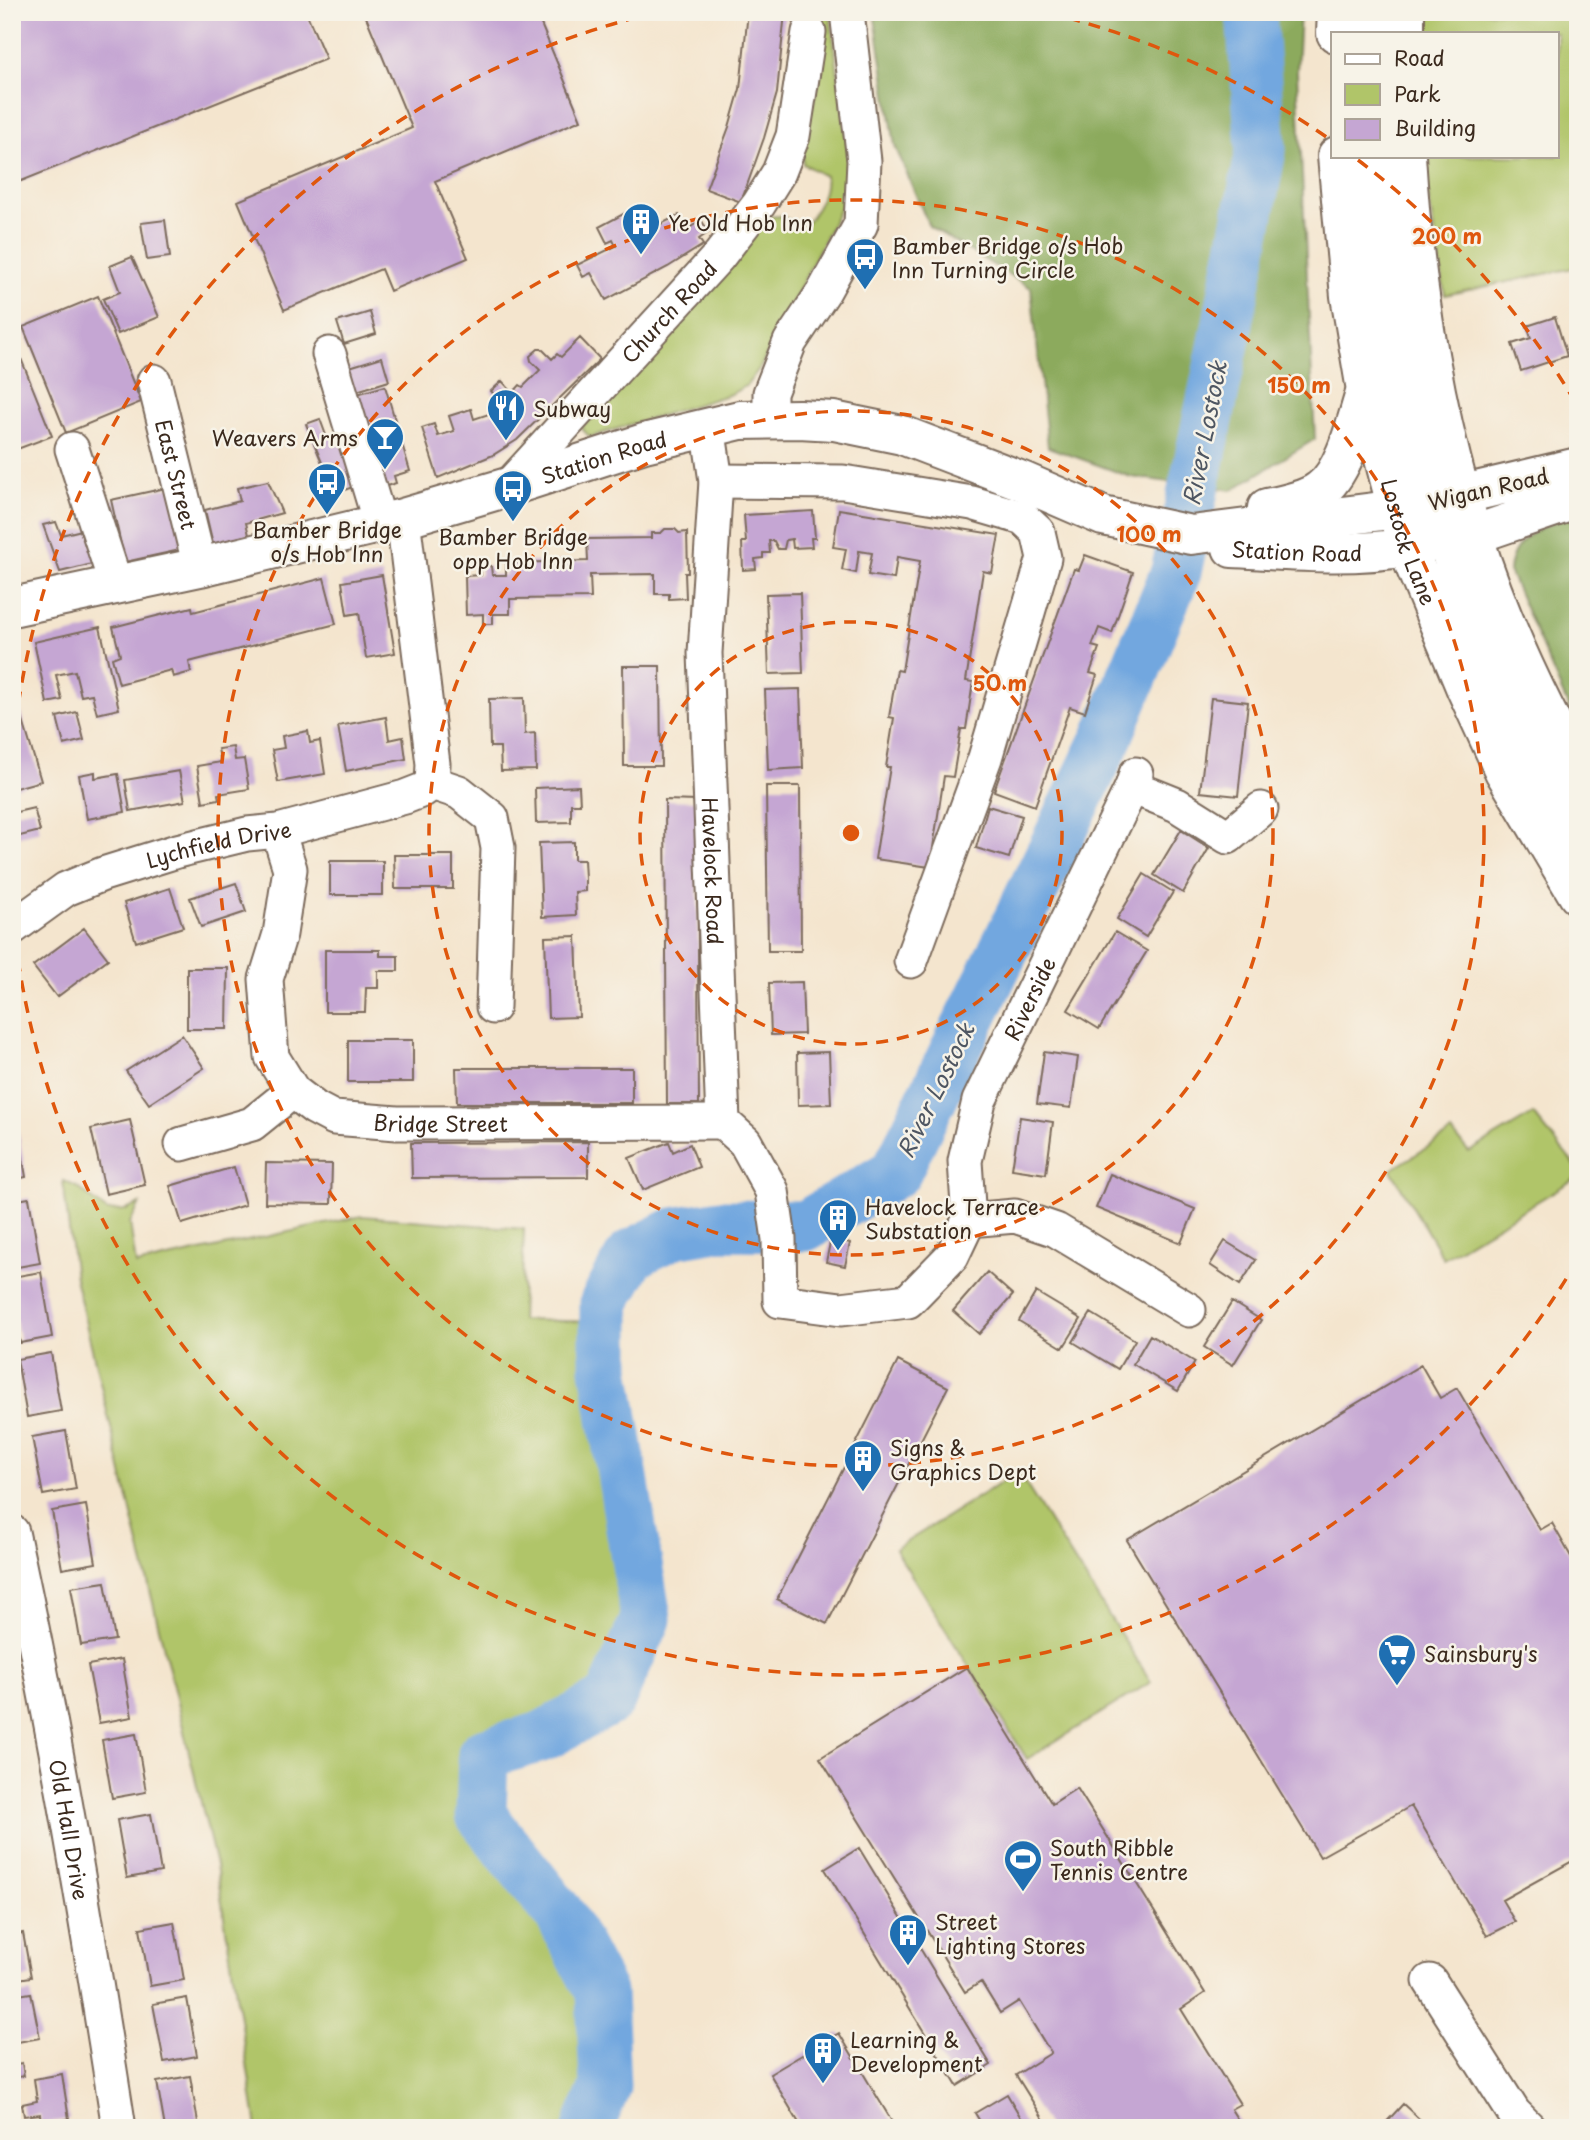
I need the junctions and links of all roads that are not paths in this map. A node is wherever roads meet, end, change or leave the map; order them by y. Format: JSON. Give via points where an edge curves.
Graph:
{"nodes":[{"id":1,"x":846,"y":12,"type":"edge"},
{"id":2,"x":1337,"y":12,"type":"edge"},
{"id":3,"x":1375,"y":12,"type":"edge"},
{"id":4,"x":1405,"y":12,"type":"edge"},
{"id":5,"x":809,"y":32,"type":"dead end"},
{"id":6,"x":1336,"y":32,"type":"edge"},
{"id":7,"x":1372,"y":32,"type":"edge"},
{"id":8,"x":1405,"y":32,"type":"edge"},
{"id":9,"x":1337,"y":158,"type":"edge"},
{"id":10,"x":1372,"y":158,"type":"edge"},
{"id":11,"x":1406,"y":158,"type":"edge"},
{"id":12,"x":329,"y":354,"type":"dead end"},
{"id":13,"x":154,"y":381,"type":"dead end"},
{"id":14,"x":1366,"y":390,"type":"junction"},
{"id":15,"x":770,"y":419,"type":"junction"},
{"id":16,"x":708,"y":426,"type":"junction"},
{"id":17,"x":72,"y":449,"type":"dead end"},
{"id":18,"x":1578,"y":467,"type":"edge"},
{"id":19,"x":716,"y":481,"type":"junction"},
{"id":20,"x":508,"y":487,"type":"junction"},
{"id":21,"x":1462,"y":495,"type":"junction"},
{"id":22,"x":1578,"y":499,"type":"edge"},
{"id":23,"x":1412,"y":506,"type":"junction"},
{"id":24,"x":391,"y":520,"type":"junction"},
{"id":25,"x":1180,"y":533,"type":"junction"},
{"id":26,"x":1461,"y":538,"type":"junction"},
{"id":27,"x":1407,"y":547,"type":"junction"},
{"id":28,"x":200,"y":567,"type":"junction"},
{"id":29,"x":116,"y":585,"type":"junction"},
{"id":30,"x":13,"y":603,"type":"edge"},
{"id":31,"x":1578,"y":772,"type":"edge"},
{"id":32,"x":432,"y":783,"type":"junction"},
{"id":33,"x":1261,"y":809,"type":"dead end"},
{"id":34,"x":278,"y":831,"type":"junction"},
{"id":35,"x":1578,"y":838,"type":"edge"},
{"id":36,"x":1578,"y":895,"type":"edge"},
{"id":37,"x":12,"y":928,"type":"edge"},
{"id":38,"x":911,"y":961,"type":"dead end"},
{"id":39,"x":493,"y":1007,"type":"dead end"},
{"id":40,"x":293,"y":1091,"type":"junction"},
{"id":41,"x":723,"y":1122,"type":"junction"},
{"id":42,"x":182,"y":1144,"type":"dead end"},
{"id":43,"x":970,"y":1220,"type":"junction"},
{"id":44,"x":1189,"y":1310,"type":"dead end"},
{"id":45,"x":12,"y":1532,"type":"edge"},
{"id":46,"x":1430,"y":1981,"type":"dead end"},
{"id":47,"x":119,"y":2128,"type":"edge"},
{"id":48,"x":1529,"y":2128,"type":"edge"}],
"edges":[{"from":1,"to":15,"type":"street","via":[[864,161],[861,224],[790,342],[771,393]]},
{"from":2,"to":6,"type":"main road"},
{"from":3,"to":7,"type":"main road"},
{"from":4,"to":8,"type":"main road"},
{"from":5,"to":20,"type":"street","name":"Church Road","via":[[793,136],[779,172],[759,204],[719,256]]},
{"from":9,"to":14,"type":"main road","name":"Lostock Lane","via":[[1350,296]]},
{"from":10,"to":23,"type":"main road","via":[[1380,270]]},
{"from":11,"to":21,"type":"main road","via":[[1423,326]]},
{"from":12,"to":24,"type":"street"},
{"from":13,"to":28,"type":"street","name":"East Street"},
{"from":14,"to":23,"type":"main road","name":"Lostock Lane"},
{"from":14,"to":25,"type":"main road","via":[[1343,457],[1319,491],[1279,506],[1215,518]]},
{"from":15,"to":16,"type":"main road","name":"Station Road"},
{"from":15,"to":25,"type":"main road","name":"Station Road","via":[[834,421],[902,435],[1103,516]]},
{"from":16,"to":19,"type":"street","name":"Havelock Road"},
{"from":16,"to":20,"type":"main road","name":"Station Road"},
{"from":17,"to":29,"type":"street"},
{"from":18,"to":21,"type":"main road","name":"Wigan Road"},
{"from":19,"to":38,"type":"street","via":[[867,485],[985,507],[1023,518],[1038,532],[1044,558],[985,758]]},
{"from":19,"to":41,"type":"street","name":"Havelock Road","via":[[705,643]]},
{"from":20,"to":24,"type":"main road","name":"Station Road"},
{"from":21,"to":23,"type":"main road","name":"Wigan Road"},
{"from":21,"to":26,"type":"main road","via":[[1451,513]]},
{"from":22,"to":26,"type":"main road","name":"Wigan Road"},
{"from":23,"to":25,"type":"main road","name":"Station Road"},
{"from":23,"to":27,"type":"main road","via":[[1425,518]]},
{"from":24,"to":28,"type":"main road","name":"Station Road"},
{"from":24,"to":32,"type":"street","via":[[433,764]]},
{"from":25,"to":27,"type":"main road","name":"Station Road","via":[[1213,547],[1338,553]]},
{"from":26,"to":27,"type":"main road","name":"Wigan Road"},
{"from":26,"to":31,"type":"main road","via":[[1495,596],[1547,716]]},
{"from":26,"to":35,"type":"main road","via":[[1467,605],[1504,691]]},
{"from":27,"to":36,"type":"main road","name":"Lostock Lane","via":[[1504,771]]},
{"from":28,"to":29,"type":"main road","name":"Station Road"},
{"from":29,"to":30,"type":"main road","name":"Station Road"},
{"from":32,"to":34,"type":"street","name":"Lychfield Drive","via":[[405,797]]},
{"from":32,"to":39,"type":"street","via":[[459,792],[492,818],[498,848]]},
{"from":33,"to":43,"type":"street","name":"Riverside","via":[[1228,837],[1134,781],[979,1101],[965,1161]]},
{"from":34,"to":37,"type":"street","name":"Lychfield Drive","via":[[177,851],[103,874],[66,889]]},
{"from":34,"to":40,"type":"street","via":[[290,869],[280,933],[266,979],[267,1015],[272,1057]]},
{"from":40,"to":41,"type":"street","name":"Bridge Street","via":[[334,1118],[397,1123]]},
{"from":40,"to":42,"type":"street","via":[[252,1124]]},
{"from":41,"to":43,"type":"street","via":[[746,1142],[772,1191],[780,1301],[841,1309],[908,1301],[952,1256]]},
{"from":43,"to":44,"type":"street","via":[[1015,1216],[1056,1230]]},
{"from":45,"to":47,"type":"street","name":"Old Hall Drive","via":[[76,1859]]},
{"from":46,"to":48,"type":"street","via":[[1514,2113]]}]}
